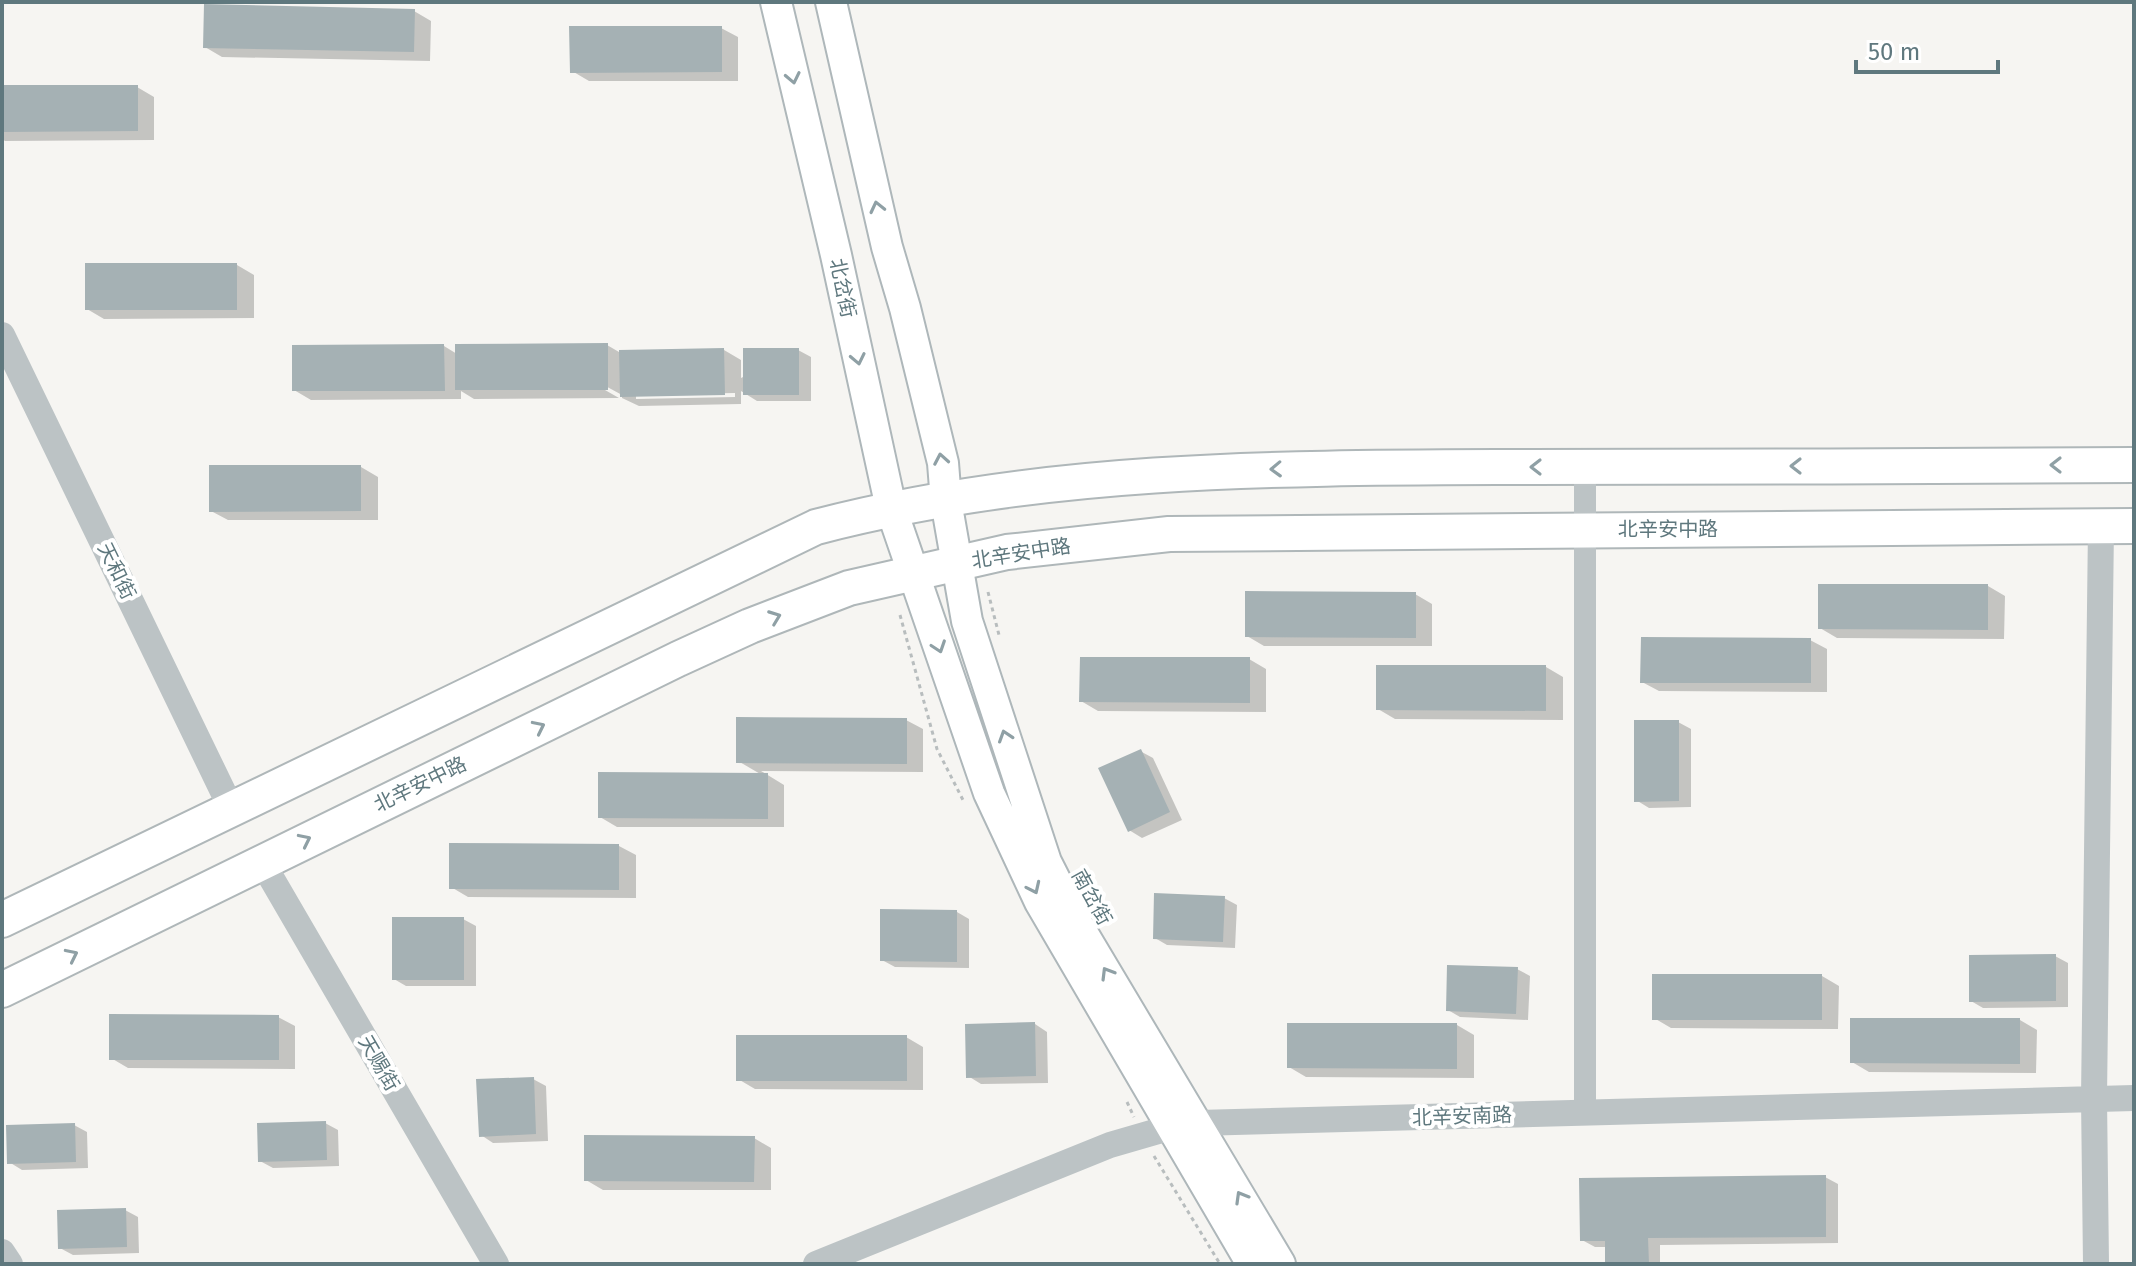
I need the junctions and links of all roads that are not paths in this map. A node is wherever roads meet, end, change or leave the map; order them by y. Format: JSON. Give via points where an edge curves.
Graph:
{"nodes":[{"id":1,"x":776,"y":2,"type":"edge"},
{"id":2,"x":831,"y":2,"type":"edge"},
{"id":3,"x":2,"y":335,"type":"edge"},
{"id":4,"x":2134,"y":465,"type":"edge"},
{"id":5,"x":1585,"y":467,"type":"junction"},
{"id":6,"x":946,"y":501,"type":"junction"},
{"id":7,"x":891,"y":508,"type":"junction"},
{"id":8,"x":2118,"y":526,"type":"edge"},
{"id":9,"x":1585,"y":529,"type":"junction"},
{"id":10,"x":966,"y":560,"type":"junction"},
{"id":11,"x":913,"y":573,"type":"junction"},
{"id":12,"x":231,"y":808,"type":"junction"},
{"id":13,"x":262,"y":862,"type":"junction"},
{"id":14,"x":2,"y":920,"type":"edge"},
{"id":15,"x":2,"y":990,"type":"edge"},
{"id":16,"x":2094,"y":1098,"type":"junction"},
{"id":17,"x":2134,"y":1098,"type":"edge"},
{"id":18,"x":1585,"y":1113,"type":"junction"},
{"id":19,"x":1185,"y":1125,"type":"junction"},
{"id":20,"x":2,"y":1252,"type":"edge"},
{"id":21,"x":10,"y":1264,"type":"edge"},
{"id":22,"x":496,"y":1264,"type":"edge"},
{"id":23,"x":816,"y":1264,"type":"edge"},
{"id":24,"x":1252,"y":1264,"type":"edge"},
{"id":25,"x":1280,"y":1264,"type":"edge"},
{"id":26,"x":2096,"y":1264,"type":"edge"}],
"edges":[{"from":1,"to":7,"type":"main road","name":"北岔街","one_way":true},
{"from":6,"to":2,"type":"main road","one_way":true,"via":[[943,463]]},
{"from":3,"to":12,"type":"street","name":"天和街"},
{"from":4,"to":5,"type":"main road","one_way":true},
{"from":5,"to":6,"type":"main road","one_way":true,"via":[[1148,474]]},
{"from":5,"to":9,"type":"street"},
{"from":6,"to":7,"type":"main road"},
{"from":6,"to":10,"type":"main road"},
{"from":7,"to":11,"type":"main road","name":"北岔街"},
{"from":7,"to":12,"type":"main road","via":[[816,527]]},
{"from":8,"to":9,"type":"main road","name":"北辛安中路"},
{"from":8,"to":16,"type":"street"},
{"from":9,"to":10,"type":"main road","name":"北辛安中路","via":[[1169,534]]},
{"from":9,"to":18,"type":"street"},
{"from":10,"to":11,"type":"main road","name":"北辛安中路"},
{"from":19,"to":10,"type":"main road","name":"南岔街","one_way":true,"via":[[1046,862],[967,621]]},
{"from":13,"to":11,"type":"main road","name":"北辛安中路","one_way":true,"via":[[750,626],[849,588]]},
{"from":11,"to":19,"type":"main road","name":"南岔街","one_way":true,"via":[[989,793],[1040,902]]},
{"from":12,"to":14,"type":"main road"},
{"from":15,"to":13,"type":"main road","name":"北辛安中路","one_way":true},
{"from":13,"to":22,"type":"street","name":"天赐街"},
{"from":16,"to":17,"type":"street","name":"北辛安南路"},
{"from":16,"to":18,"type":"street","name":"北辛安南路"},
{"from":16,"to":26,"type":"street"},
{"from":18,"to":19,"type":"street","name":"北辛安南路"},
{"from":19,"to":23,"type":"street","name":"北辛安南路","via":[[1110,1145]]},
{"from":19,"to":24,"type":"main road","name":"南岔街"},
{"from":25,"to":19,"type":"main road","name":"南岔街","one_way":true},
{"from":20,"to":21,"type":"street"}]}
